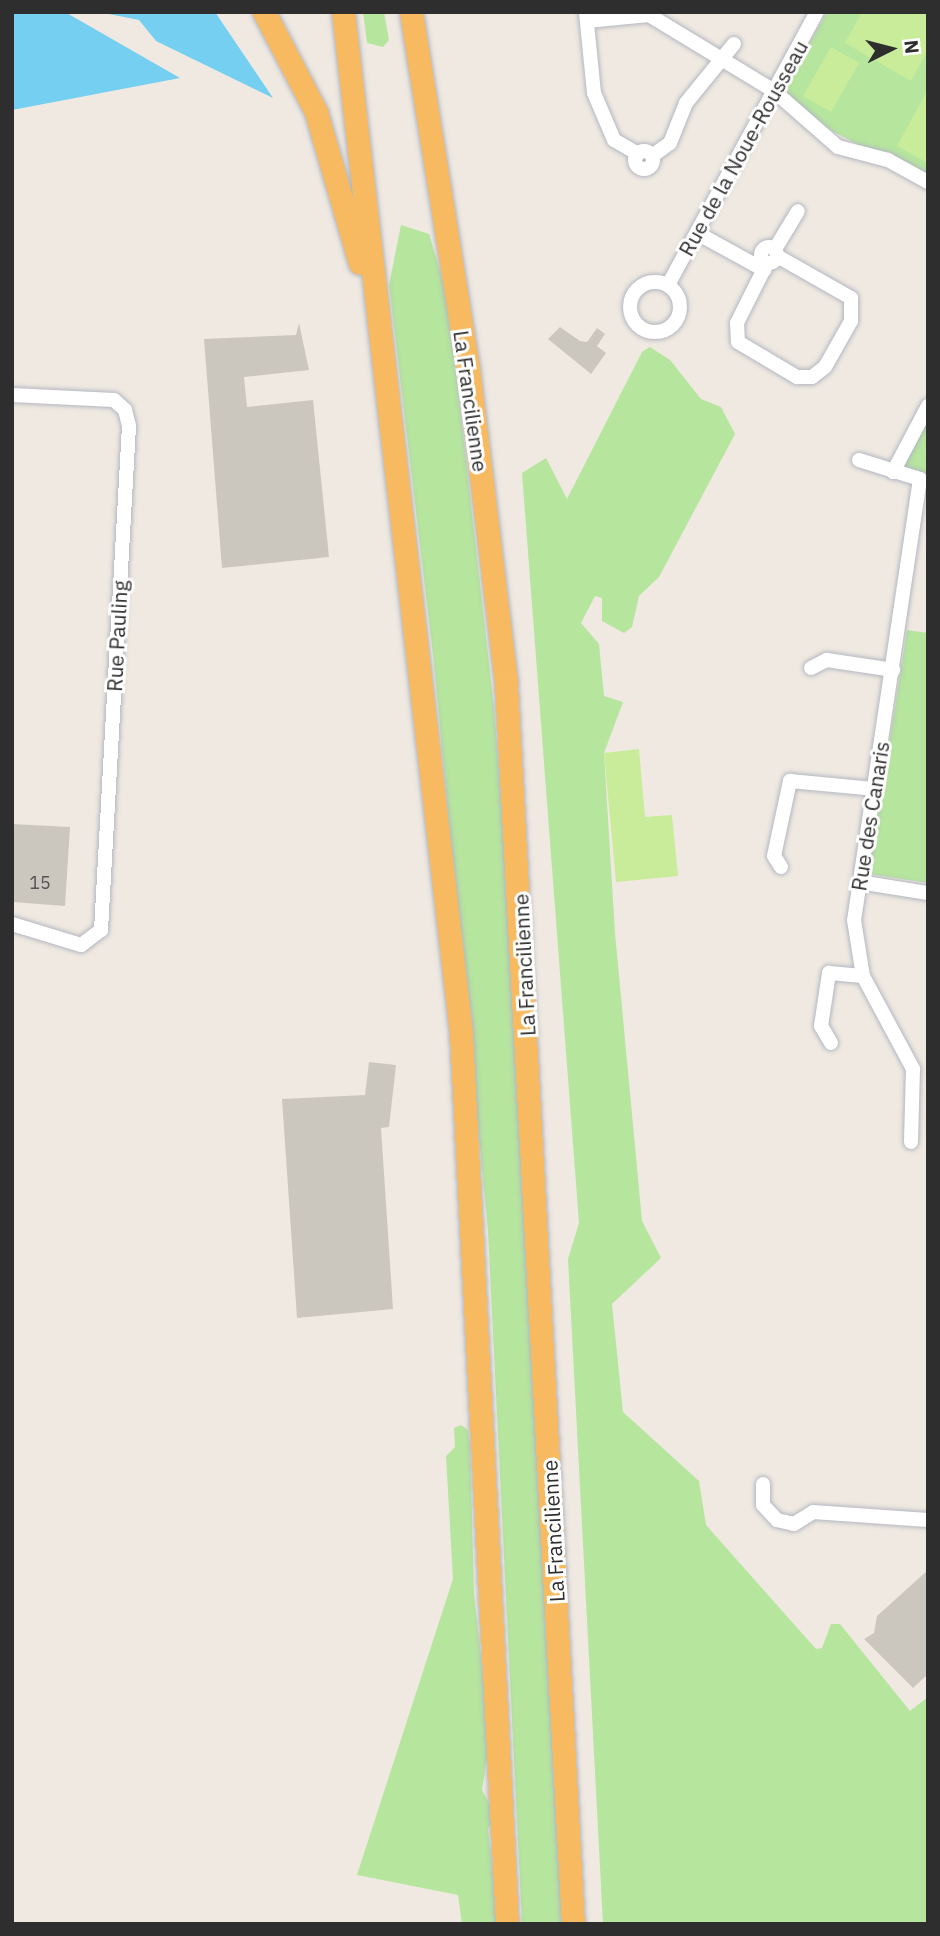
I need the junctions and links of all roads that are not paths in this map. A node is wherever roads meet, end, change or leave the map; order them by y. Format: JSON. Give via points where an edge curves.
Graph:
{"nodes":[{"id":1,"x":264,"y":12,"type":"edge"},
{"id":2,"x":343,"y":12,"type":"edge"},
{"id":3,"x":411,"y":12,"type":"edge"},
{"id":4,"x":422,"y":12,"type":"edge"},
{"id":5,"x":817,"y":12,"type":"edge"},
{"id":6,"x":587,"y":16,"type":"edge"},
{"id":7,"x":416,"y":43,"type":"junction"},
{"id":8,"x":734,"y":44,"type":"dead end"},
{"id":9,"x":721,"y":59,"type":"junction"},
{"id":10,"x":774,"y":91,"type":"junction"},
{"id":11,"x":928,"y":182,"type":"edge"},
{"id":12,"x":798,"y":211,"type":"dead end"},
{"id":13,"x":696,"y":233,"type":"junction"},
{"id":14,"x":771,"y":260,"type":"junction"},
{"id":15,"x":668,"y":285,"type":"dead end"},
{"id":16,"x":377,"y":299,"type":"junction"},
{"id":17,"x":12,"y":395,"type":"edge"},
{"id":18,"x":928,"y":406,"type":"edge"},
{"id":19,"x":859,"y":460,"type":"dead end"},
{"id":20,"x":893,"y":472,"type":"junction"},
{"id":21,"x":811,"y":668,"type":"dead end"},
{"id":22,"x":893,"y":670,"type":"junction"},
{"id":23,"x":874,"y":789,"type":"junction"},
{"id":24,"x":781,"y":867,"type":"dead end"},
{"id":25,"x":859,"y":882,"type":"junction"},
{"id":26,"x":928,"y":893,"type":"edge"},
{"id":27,"x":12,"y":924,"type":"edge"},
{"id":28,"x":863,"y":976,"type":"junction"},
{"id":29,"x":831,"y":1043,"type":"dead end"},
{"id":30,"x":911,"y":1142,"type":"dead end"},
{"id":31,"x":763,"y":1484,"type":"dead end"},
{"id":32,"x":928,"y":1520,"type":"edge"},
{"id":33,"x":508,"y":1924,"type":"edge"},
{"id":34,"x":573,"y":1924,"type":"edge"}],
"edges":[{"from":1,"to":16,"type":"highway","via":[[316,112],[363,278]]},
{"from":2,"to":16,"type":"highway"},
{"from":3,"to":7,"type":"highway","name":"La Francilienne"},
{"from":4,"to":7,"type":"highway"},
{"from":5,"to":10,"type":"street","name":"Rue de la Noue-Rousseau"},
{"from":6,"to":9,"type":"street","via":[[649,15]]},
{"from":6,"to":9,"type":"street","via":[[594,93],[614,140],[645,155],[670,143],[686,103]]},
{"from":7,"to":34,"type":"highway","name":"La Francilienne","via":[[468,368],[506,684]]},
{"from":8,"to":9,"type":"street"},
{"from":9,"to":10,"type":"street"},
{"from":10,"to":11,"type":"street","via":[[838,147],[888,160]]},
{"from":10,"to":13,"type":"street","name":"Rue de la Noue-Rousseau"},
{"from":12,"to":14,"type":"street"},
{"from":13,"to":14,"type":"street"},
{"from":13,"to":15,"type":"street","name":"Rue de la Noue-Rousseau"},
{"from":14,"to":14,"type":"street","via":[[737,323],[736,335],[742,346],[792,374],[807,377],[821,372],[853,311],[847,292]]},
{"from":16,"to":33,"type":"highway","via":[[461,1034]]},
{"from":17,"to":27,"type":"street","name":"Rue Pauling","via":[[114,400],[129,426],[101,930],[81,945]]},
{"from":18,"to":20,"type":"street"},
{"from":19,"to":20,"type":"street"},
{"from":20,"to":22,"type":"street","name":"Rue des Canaris","via":[[920,479]]},
{"from":21,"to":22,"type":"street","via":[[827,660]]},
{"from":22,"to":23,"type":"street","name":"Rue des Canaris"},
{"from":23,"to":24,"type":"street","via":[[790,781],[774,856]]},
{"from":23,"to":25,"type":"street","name":"Rue des Canaris"},
{"from":25,"to":26,"type":"street"},
{"from":25,"to":28,"type":"street","name":"Rue des Canaris","via":[[854,920]]},
{"from":28,"to":29,"type":"street","via":[[829,973],[821,1026]]},
{"from":28,"to":30,"type":"street","name":"Rue des Canaris","via":[[913,1069]]},
{"from":31,"to":32,"type":"street","via":[[763,1505],[777,1520],[794,1524],[813,1512]]}]}
